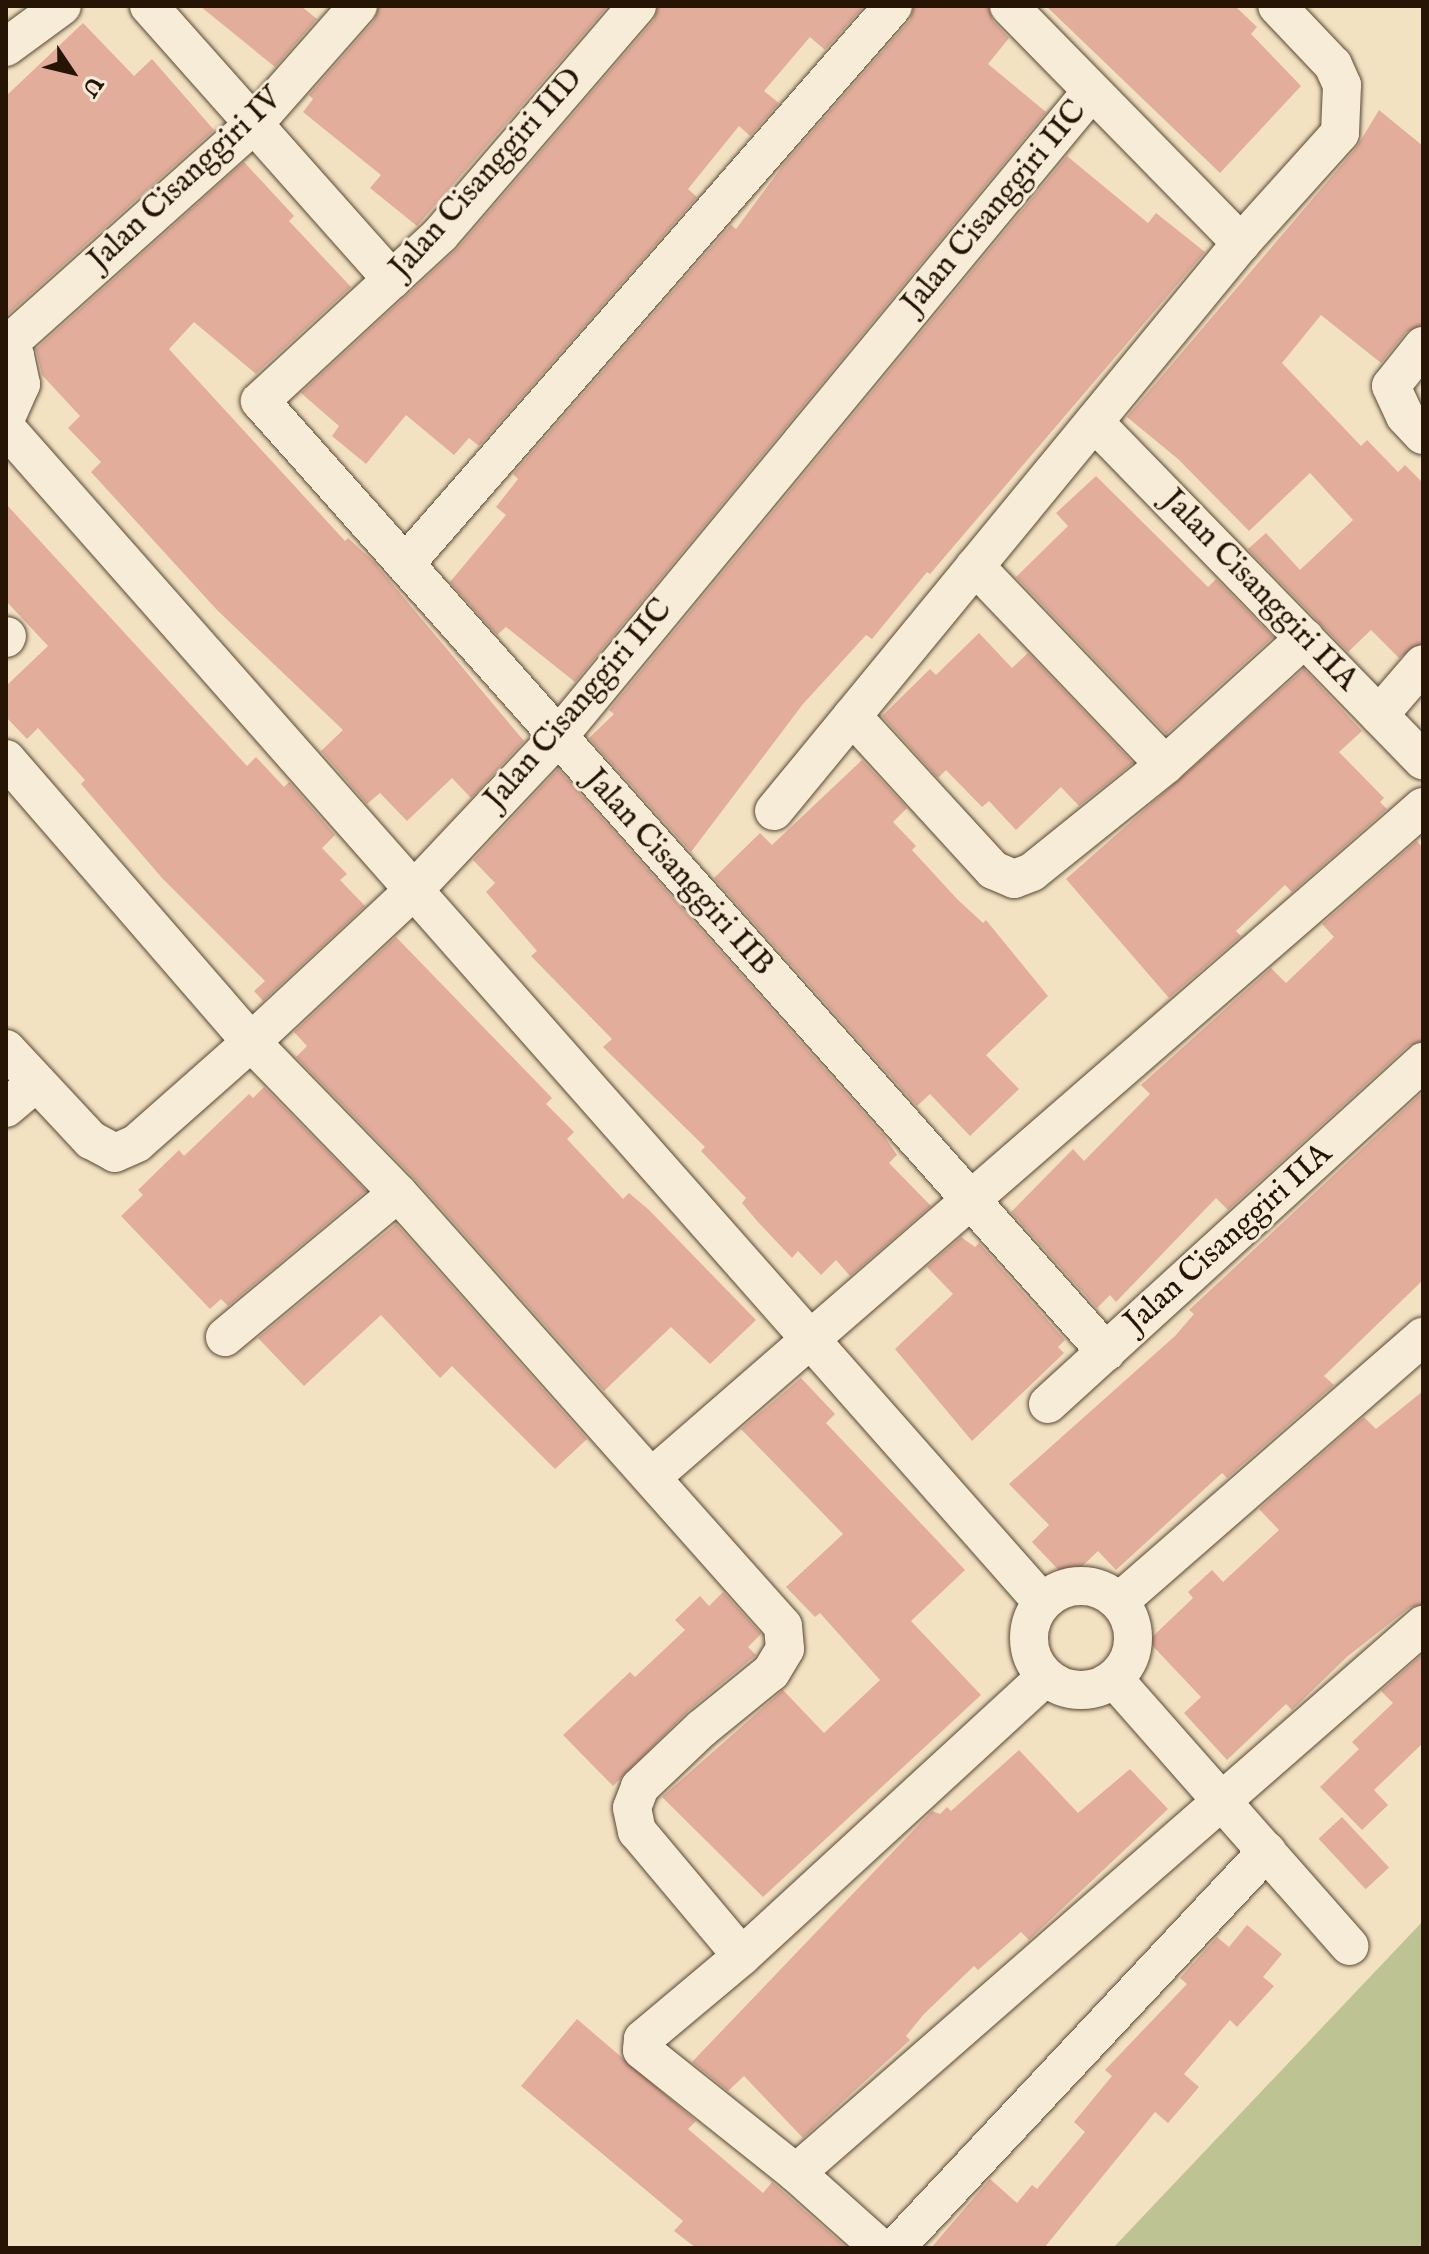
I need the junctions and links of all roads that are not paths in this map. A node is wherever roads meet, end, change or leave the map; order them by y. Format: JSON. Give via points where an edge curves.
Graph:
{"nodes":[{"id":1,"x":62,"y":6,"type":"edge"},
{"id":2,"x":149,"y":6,"type":"edge"},
{"id":3,"x":358,"y":6,"type":"edge"},
{"id":4,"x":637,"y":6,"type":"edge"},
{"id":5,"x":893,"y":6,"type":"edge"},
{"id":6,"x":1009,"y":6,"type":"edge"},
{"id":7,"x":1277,"y":6,"type":"edge"},
{"id":8,"x":6,"y":47,"type":"edge"},
{"id":9,"x":1091,"y":92,"type":"junction"},
{"id":10,"x":254,"y":124,"type":"junction"},
{"id":11,"x":1241,"y":243,"type":"junction"},
{"id":12,"x":392,"y":280,"type":"junction"},
{"id":13,"x":6,"y":344,"type":"edge"},
{"id":14,"x":1423,"y":346,"type":"edge"},
{"id":15,"x":260,"y":401,"type":"joint"},
{"id":16,"x":6,"y":417,"type":"edge"},
{"id":17,"x":1094,"y":422,"type":"junction"},
{"id":18,"x":6,"y":428,"type":"edge"},
{"id":19,"x":1423,"y":435,"type":"edge"},
{"id":20,"x":405,"y":564,"type":"junction"},
{"id":21,"x":975,"y":566,"type":"junction"},
{"id":22,"x":1305,"y":638,"type":"junction"},
{"id":23,"x":1423,"y":664,"type":"edge"},
{"id":24,"x":1379,"y":715,"type":"junction"},
{"id":25,"x":852,"y":716,"type":"junction"},
{"id":26,"x":557,"y":738,"type":"junction"},
{"id":27,"x":6,"y":759,"type":"edge"},
{"id":28,"x":1423,"y":760,"type":"edge"},
{"id":29,"x":1165,"y":765,"type":"junction"},
{"id":30,"x":1423,"y":807,"type":"edge"},
{"id":31,"x":774,"y":811,"type":"dead end"},
{"id":32,"x":412,"y":892,"type":"junction"},
{"id":33,"x":251,"y":1042,"type":"junction"},
{"id":34,"x":6,"y":1049,"type":"edge"},
{"id":35,"x":1423,"y":1062,"type":"edge"},
{"id":36,"x":37,"y":1082,"type":"junction"},
{"id":37,"x":6,"y":1108,"type":"edge"},
{"id":38,"x":398,"y":1193,"type":"junction"},
{"id":39,"x":971,"y":1200,"type":"junction"},
{"id":40,"x":225,"y":1337,"type":"dead end"},
{"id":41,"x":1423,"y":1337,"type":"edge"},
{"id":42,"x":811,"y":1338,"type":"junction"},
{"id":43,"x":1106,"y":1352,"type":"junction"},
{"id":44,"x":1048,"y":1404,"type":"dead end"},
{"id":45,"x":653,"y":1476,"type":"junction"},
{"id":46,"x":1120,"y":1601,"type":"junction"},
{"id":47,"x":1042,"y":1602,"type":"junction"},
{"id":48,"x":1423,"y":1625,"type":"edge"},
{"id":49,"x":1045,"y":1677,"type":"junction"},
{"id":50,"x":1114,"y":1679,"type":"junction"},
{"id":51,"x":1222,"y":1799,"type":"junction"},
{"id":52,"x":1267,"y":1851,"type":"junction"},
{"id":53,"x":1349,"y":1946,"type":"dead end"},
{"id":54,"x":742,"y":1956,"type":"junction"},
{"id":55,"x":796,"y":2173,"type":"junction"},
{"id":56,"x":880,"y":2248,"type":"edge"},
{"id":57,"x":895,"y":2248,"type":"edge"}],
"edges":[{"from":1,"to":8,"type":"street"},
{"from":2,"to":10,"type":"street"},
{"from":3,"to":10,"type":"street","name":"Jalan Cisanggiri IV"},
{"from":4,"to":12,"type":"street","name":"Jalan Cisanggiri IID","via":[[440,235]]},
{"from":5,"to":20,"type":"street"},
{"from":6,"to":9,"type":"street"},
{"from":7,"to":11,"type":"street","via":[[1333,65],[1342,85],[1343,115],[1340,133]]},
{"from":9,"to":11,"type":"street"},
{"from":9,"to":26,"type":"street","name":"Jalan Cisanggiri IIC"},
{"from":10,"to":12,"type":"street"},
{"from":10,"to":13,"type":"street","name":"Jalan Cisanggiri IV"},
{"from":11,"to":17,"type":"street"},
{"from":12,"to":15,"type":"street","name":"Jalan Cisanggiri IID"},
{"from":13,"to":16,"type":"street","via":[[21,384]]},
{"from":14,"to":19,"type":"street","via":[[1391,386],[1405,416]]},
{"from":15,"to":20,"type":"street","name":"Jalan Cisanggiri IIB"},
{"from":17,"to":21,"type":"street"},
{"from":17,"to":22,"type":"street","name":"Jalan Cisanggiri IIA"},
{"from":18,"to":32,"type":"street"},
{"from":20,"to":26,"type":"street","name":"Jalan Cisanggiri IIB"},
{"from":21,"to":25,"type":"street"},
{"from":21,"to":29,"type":"street"},
{"from":22,"to":24,"type":"street","name":"Jalan Cisanggiri IIA"},
{"from":22,"to":29,"type":"street"},
{"from":23,"to":24,"type":"street"},
{"from":24,"to":28,"type":"street","name":"Jalan Cisanggiri IIA"},
{"from":25,"to":29,"type":"street","via":[[993,870],[1014,879],[1032,872]]},
{"from":25,"to":31,"type":"street"},
{"from":26,"to":32,"type":"street","name":"Jalan Cisanggiri IIC"},
{"from":26,"to":39,"type":"street","name":"Jalan Cisanggiri IIB"},
{"from":27,"to":33,"type":"street"},
{"from":30,"to":39,"type":"street"},
{"from":32,"to":33,"type":"street","name":"Jalan Cisanggiri IIC"},
{"from":32,"to":42,"type":"street"},
{"from":33,"to":36,"type":"street","name":"Jalan Cisanggiri IIC","via":[[137,1143],[115,1153],[91,1140]]},
{"from":33,"to":38,"type":"street"},
{"from":34,"to":36,"type":"street","name":"Jalan Cisanggiri IIC"},
{"from":35,"to":43,"type":"street","name":"Jalan Cisanggiri IIA"},
{"from":36,"to":37,"type":"street"},
{"from":38,"to":40,"type":"street"},
{"from":38,"to":45,"type":"street"},
{"from":39,"to":42,"type":"street"},
{"from":39,"to":43,"type":"street","name":"Jalan Cisanggiri IIA"},
{"from":41,"to":46,"type":"street"},
{"from":42,"to":45,"type":"street"},
{"from":42,"to":47,"type":"street"},
{"from":43,"to":44,"type":"street","name":"Jalan Cisanggiri IIA"},
{"from":45,"to":54,"type":"street","via":[[783,1626],[785,1649],[771,1672],[640,1787],[632,1808],[637,1831]]},
{"from":46,"to":47,"type":"street","via":[[1095,1587],[1066,1587]]},
{"from":46,"to":50,"type":"street","via":[[1133,1626],[1131,1655]]},
{"from":47,"to":49,"type":"street","via":[[1029,1626],[1030,1654]]},
{"from":48,"to":51,"type":"street"},
{"from":49,"to":50,"type":"street","via":[[1079,1691]]},
{"from":49,"to":54,"type":"street"},
{"from":50,"to":51,"type":"street"},
{"from":51,"to":52,"type":"street"},
{"from":51,"to":55,"type":"street"},
{"from":52,"to":53,"type":"street"},
{"from":52,"to":57,"type":"street"},
{"from":54,"to":55,"type":"street","via":[[651,2029],[642,2050]]},
{"from":55,"to":56,"type":"street"}]}
